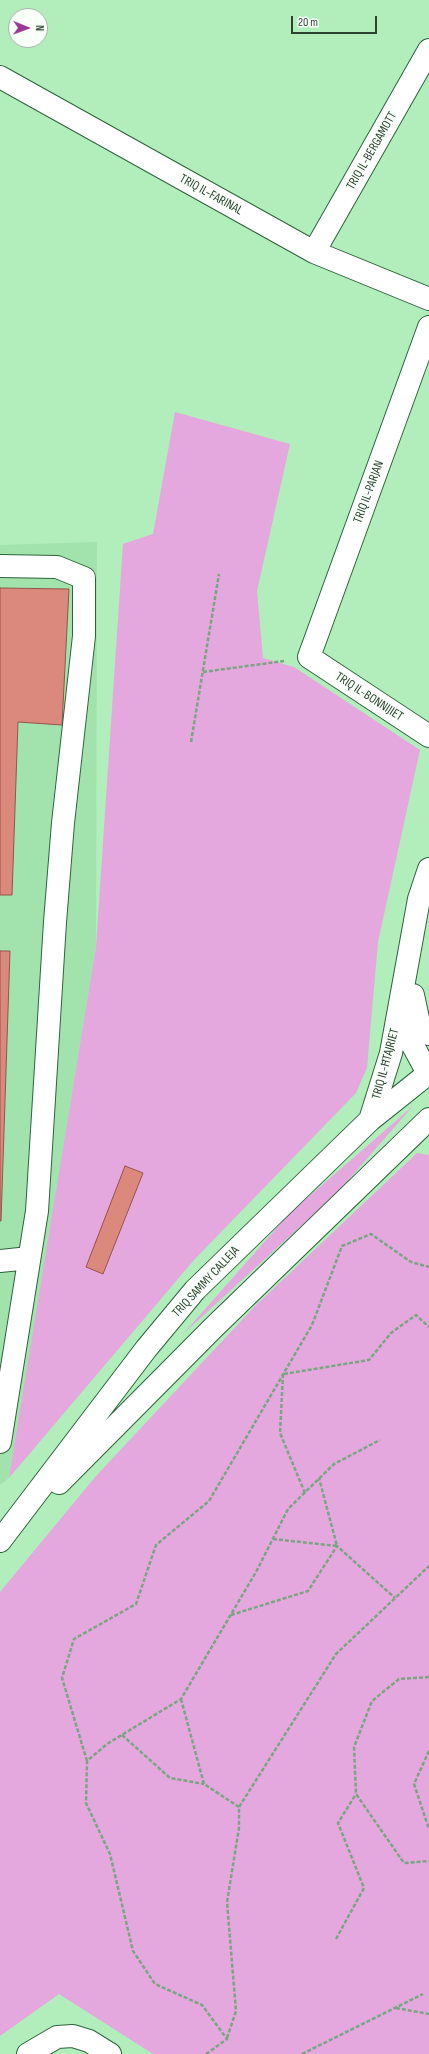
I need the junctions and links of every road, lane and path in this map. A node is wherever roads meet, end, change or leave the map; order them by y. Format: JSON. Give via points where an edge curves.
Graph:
{"nodes":[{"id":1,"x":429,"y":50,"type":"edge"},
{"id":2,"x":0,"y":77,"type":"edge"},
{"id":3,"x":314,"y":252,"type":"junction"},
{"id":4,"x":429,"y":300,"type":"edge"},
{"id":5,"x":429,"y":327,"type":"edge"},
{"id":6,"x":0,"y":566,"type":"edge"},
{"id":7,"x":219,"y":574,"type":"dead end"},
{"id":8,"x":309,"y":657,"type":"junction"},
{"id":9,"x":203,"y":672,"type":"junction"},
{"id":10,"x":429,"y":736,"type":"edge"},
{"id":11,"x":191,"y":742,"type":"dead end"},
{"id":12,"x":429,"y":869,"type":"edge"},
{"id":13,"x":424,"y":902,"type":"edge"},
{"id":14,"x":414,"y":1003,"type":"edge"},
{"id":15,"x":429,"y":1034,"type":"edge"},
{"id":16,"x":429,"y":1074,"type":"edge"},
{"id":17,"x":370,"y":1120,"type":"junction"},
{"id":18,"x":429,"y":1120,"type":"edge"},
{"id":19,"x":29,"y":1258,"type":"junction"},
{"id":20,"x":0,"y":1261,"type":"edge"},
{"id":21,"x":429,"y":1267,"type":"edge"},
{"id":22,"x":429,"y":1327,"type":"edge"},
{"id":23,"x":283,"y":1374,"type":"junction"},
{"id":24,"x":380,"y":1440,"type":"dead end"},
{"id":25,"x":0,"y":1442,"type":"edge"},
{"id":26,"x":319,"y":1478,"type":"junction"},
{"id":27,"x":305,"y":1493,"type":"junction"},
{"id":28,"x":273,"y":1539,"type":"junction"},
{"id":29,"x":0,"y":1541,"type":"edge"},
{"id":30,"x":337,"y":1546,"type":"junction"},
{"id":31,"x":429,"y":1566,"type":"edge"},
{"id":32,"x":395,"y":1598,"type":"junction"},
{"id":33,"x":231,"y":1615,"type":"junction"},
{"id":34,"x":429,"y":1677,"type":"edge"},
{"id":35,"x":181,"y":1699,"type":"junction"},
{"id":36,"x":122,"y":1735,"type":"junction"},
{"id":37,"x":429,"y":1751,"type":"edge"},
{"id":38,"x":87,"y":1761,"type":"junction"},
{"id":39,"x":204,"y":1784,"type":"junction"},
{"id":40,"x":356,"y":1794,"type":"junction"},
{"id":41,"x":238,"y":1807,"type":"junction"},
{"id":42,"x":429,"y":1829,"type":"edge"},
{"id":43,"x":429,"y":1860,"type":"edge"},
{"id":44,"x":336,"y":1939,"type":"dead end"},
{"id":45,"x":423,"y":1994,"type":"dead end"},
{"id":46,"x":395,"y":2008,"type":"junction"},
{"id":47,"x":429,"y":2014,"type":"edge"},
{"id":48,"x":227,"y":2039,"type":"junction"},
{"id":49,"x":28,"y":2054,"type":"edge"},
{"id":50,"x":110,"y":2054,"type":"edge"},
{"id":51,"x":206,"y":2054,"type":"edge"},
{"id":52,"x":302,"y":2054,"type":"edge"}],
"edges":[{"from":1,"to":3,"type":"street","name":"TRIQ IL-BERGAMOTT"},
{"from":2,"to":3,"type":"street","name":"TRIQ IL-FARINAL"},
{"from":3,"to":4,"type":"street","name":"TRIQ IL-FARINAL"},
{"from":5,"to":8,"type":"street","name":"TRIQ IL-PARJAN"},
{"from":6,"to":19,"type":"street","via":[[57,567],[84,578],[84,636],[62,831],[37,1211]]},
{"from":7,"to":9,"type":"path"},
{"from":8,"to":9,"type":"path"},
{"from":8,"to":10,"type":"street","name":"TRIQ IL-BONNIJIET"},
{"from":9,"to":11,"type":"path"},
{"from":12,"to":13,"type":"street","name":"TRIQ IL-ĦTAJRIET"},
{"from":13,"to":14,"type":"street","name":"TRIQ IL-ĦTAJRIET","via":[[407,966]]},
{"from":14,"to":15,"type":"street","name":"TRIQ IL-ĦTAJRIET","via":[[418,1023]]},
{"from":14,"to":16,"type":"street","name":"TRIQ IL-ĦTAJRIET","via":[[406,1033]]},
{"from":14,"to":17,"type":"street","name":"TRIQ IL-ĦTAJRIET","via":[[391,1053]]},
{"from":16,"to":17,"type":"street","name":"TRIQ SAMMY CALLEJA"},
{"from":17,"to":29,"type":"street","name":"TRIQ SAMMY CALLEJA","via":[[195,1290]]},
{"from":18,"to":29,"type":"street","name":"TRIQ SAMMY CALLEJA","via":[[213,1328]]},
{"from":19,"to":20,"type":"street"},
{"from":19,"to":25,"type":"street"},
{"from":21,"to":23,"type":"path","via":[[411,1262],[371,1234],[342,1246],[312,1325]]},
{"from":22,"to":23,"type":"path","via":[[416,1315],[391,1333],[369,1360]]},
{"from":23,"to":27,"type":"path","via":[[280,1433]]},
{"from":23,"to":38,"type":"path","via":[[209,1501],[156,1545],[136,1604],[74,1639],[62,1678]]},
{"from":24,"to":26,"type":"path","via":[[334,1464]]},
{"from":26,"to":27,"type":"path"},
{"from":26,"to":30,"type":"path"},
{"from":27,"to":28,"type":"path","via":[[288,1509]]},
{"from":28,"to":30,"type":"path"},
{"from":28,"to":33,"type":"path"},
{"from":30,"to":32,"type":"path"},
{"from":30,"to":33,"type":"path","via":[[308,1591]]},
{"from":31,"to":32,"type":"path"},
{"from":32,"to":41,"type":"path","via":[[336,1654]]},
{"from":33,"to":35,"type":"path"},
{"from":34,"to":40,"type":"path","via":[[399,1679],[372,1701],[354,1747]]},
{"from":35,"to":36,"type":"path"},
{"from":35,"to":39,"type":"path"},
{"from":36,"to":38,"type":"path"},
{"from":36,"to":39,"type":"path","via":[[170,1778]]},
{"from":37,"to":42,"type":"path","via":[[414,1784]]},
{"from":38,"to":48,"type":"path","via":[[86,1803],[110,1854],[133,1951],[155,1984],[202,2005]]},
{"from":39,"to":41,"type":"path"},
{"from":40,"to":43,"type":"path","via":[[404,1863]]},
{"from":40,"to":44,"type":"path","via":[[338,1823],[364,1888]]},
{"from":41,"to":48,"type":"path","via":[[239,1828],[227,1902],[236,2011]]},
{"from":45,"to":46,"type":"path"},
{"from":46,"to":47,"type":"path"},
{"from":46,"to":52,"type":"path"},
{"from":48,"to":51,"type":"path"},
{"from":49,"to":50,"type":"street","via":[[57,2037],[74,2036],[89,2041]]}]}
